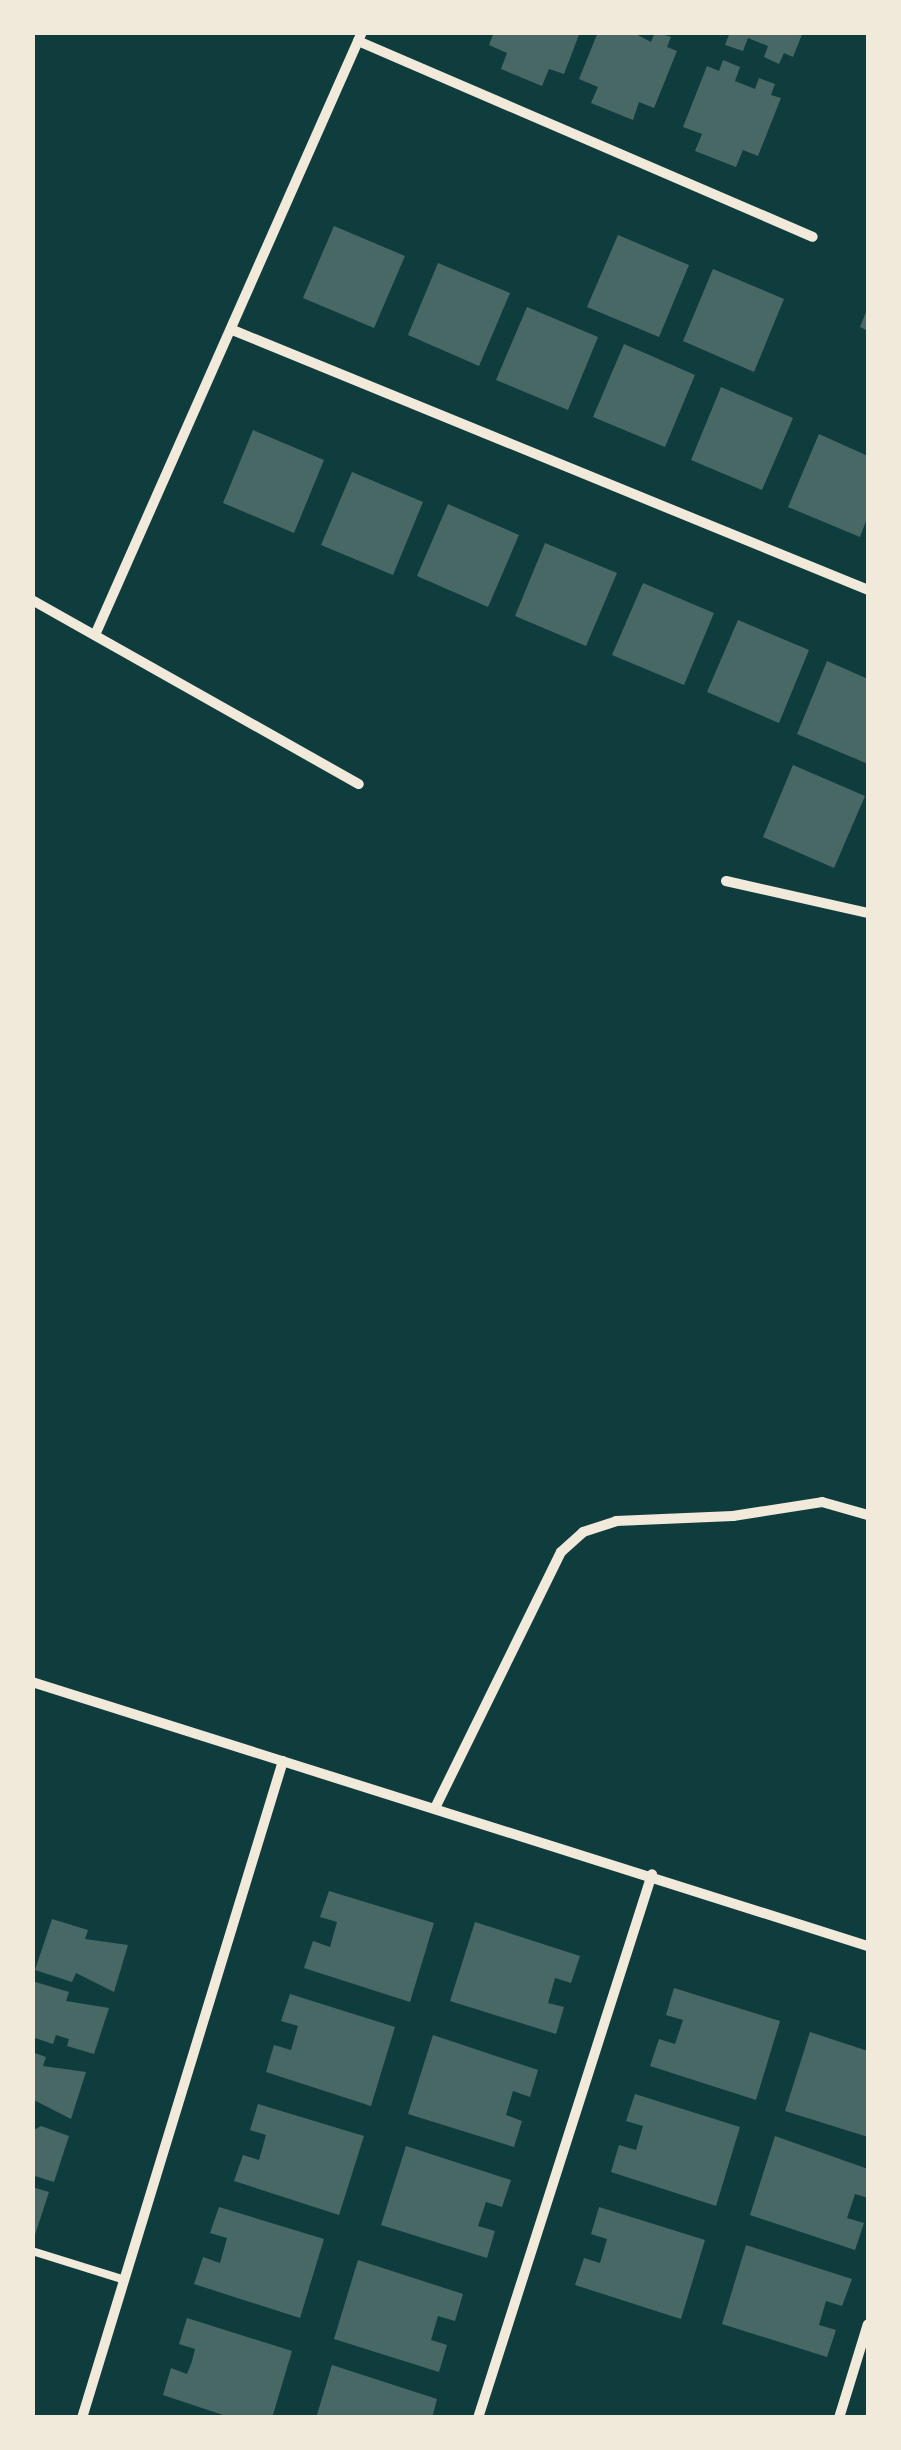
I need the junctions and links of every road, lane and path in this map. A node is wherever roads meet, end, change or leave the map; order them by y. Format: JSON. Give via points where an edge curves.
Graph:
{"nodes":[{"id":1,"x":360,"y":37,"type":"edge"},
{"id":2,"x":812,"y":238,"type":"dead end"},
{"id":3,"x":235,"y":332,"type":"junction"},
{"id":4,"x":868,"y":590,"type":"edge"},
{"id":5,"x":32,"y":600,"type":"edge"},
{"id":6,"x":95,"y":636,"type":"junction"},
{"id":7,"x":359,"y":784,"type":"dead end"},
{"id":8,"x":726,"y":881,"type":"dead end"},
{"id":9,"x":868,"y":913,"type":"edge"},
{"id":10,"x":868,"y":1515,"type":"edge"},
{"id":11,"x":32,"y":1682,"type":"edge"},
{"id":12,"x":283,"y":1761,"type":"junction"},
{"id":13,"x":436,"y":1806,"type":"junction"},
{"id":14,"x":652,"y":1874,"type":"junction"},
{"id":15,"x":868,"y":1946,"type":"edge"},
{"id":16,"x":32,"y":2251,"type":"edge"},
{"id":17,"x":124,"y":2280,"type":"junction"},
{"id":18,"x":868,"y":2324,"type":"edge"},
{"id":19,"x":82,"y":2418,"type":"edge"},
{"id":20,"x":478,"y":2418,"type":"edge"},
{"id":21,"x":839,"y":2418,"type":"edge"}],
"edges":[{"from":1,"to":2,"type":"street"},
{"from":1,"to":3,"type":"street"},
{"from":3,"to":4,"type":"street"},
{"from":3,"to":6,"type":"street"},
{"from":5,"to":6,"type":"street"},
{"from":6,"to":7,"type":"street"},
{"from":8,"to":9,"type":"street"},
{"from":10,"to":13,"type":"street","via":[[822,1502],[733,1516],[616,1521],[583,1532],[561,1552]]},
{"from":11,"to":12,"type":"street"},
{"from":12,"to":13,"type":"street"},
{"from":12,"to":17,"type":"street"},
{"from":13,"to":14,"type":"street"},
{"from":14,"to":15,"type":"street"},
{"from":14,"to":20,"type":"street"},
{"from":16,"to":17,"type":"lane"},
{"from":17,"to":19,"type":"street"},
{"from":18,"to":21,"type":"street"}]}
